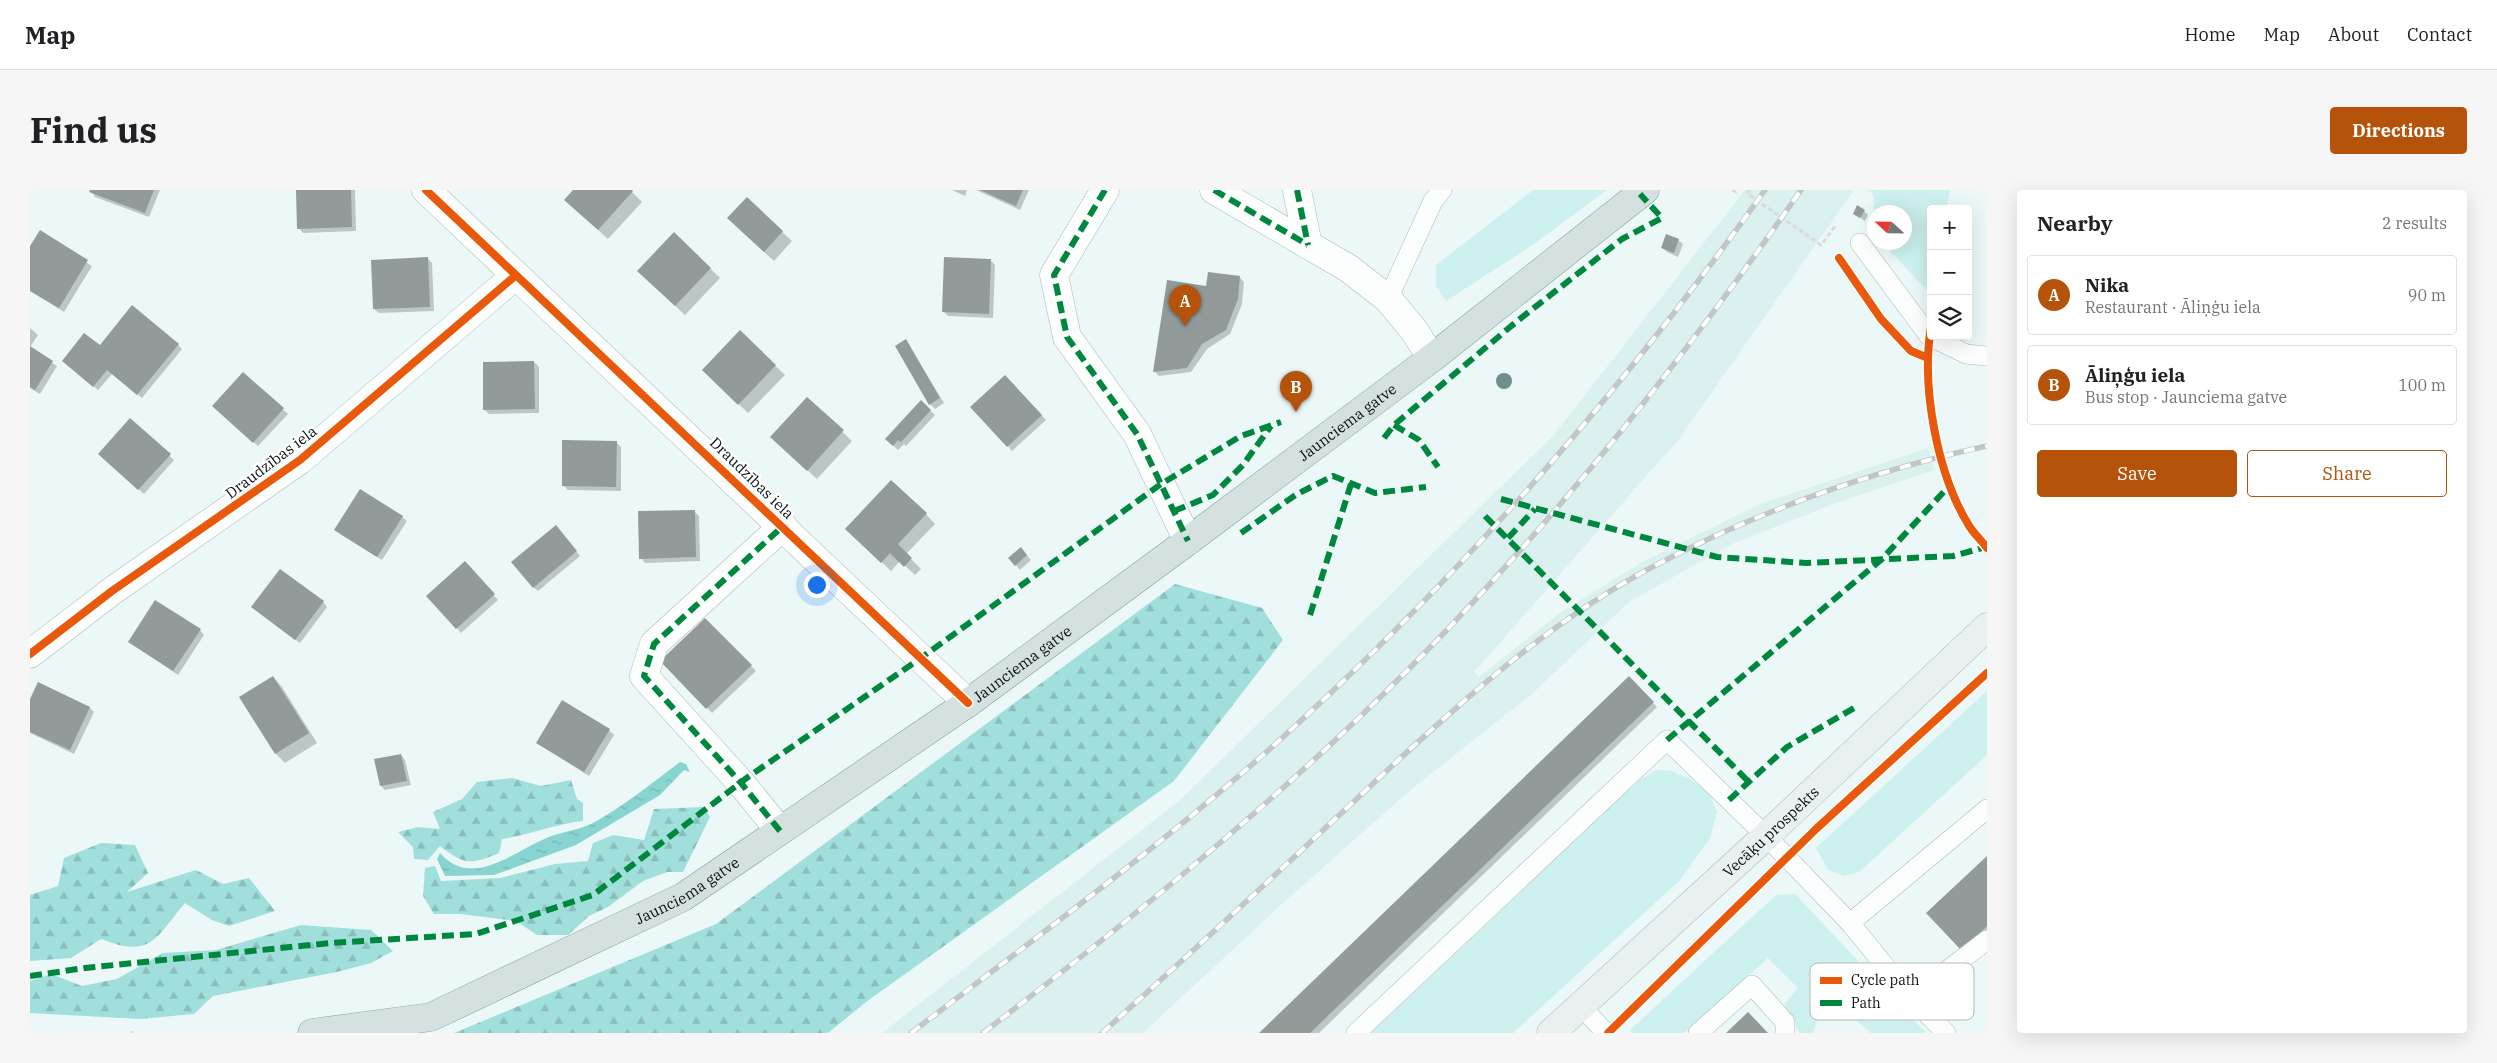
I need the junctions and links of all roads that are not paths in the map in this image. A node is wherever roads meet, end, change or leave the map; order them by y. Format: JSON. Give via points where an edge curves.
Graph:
{"nodes":[{"id":1,"x":426,"y":190,"type":"edge"},
{"id":2,"x":1105,"y":190,"type":"edge"},
{"id":3,"x":1214,"y":190,"type":"edge"},
{"id":4,"x":1297,"y":190,"type":"edge"},
{"id":5,"x":1442,"y":190,"type":"edge"},
{"id":6,"x":1645,"y":190,"type":"edge"},
{"id":7,"x":1860,"y":243,"type":"dead end"},
{"id":8,"x":1308,"y":245,"type":"junction"},
{"id":9,"x":515,"y":276,"type":"junction"},
{"id":10,"x":1388,"y":299,"type":"junction"},
{"id":11,"x":1987,"y":356,"type":"edge"},
{"id":12,"x":1432,"y":358,"type":"junction"},
{"id":13,"x":783,"y":526,"type":"junction"},
{"id":14,"x":1188,"y":541,"type":"junction"},
{"id":15,"x":1987,"y":627,"type":"edge"},
{"id":16,"x":30,"y":654,"type":"edge"},
{"id":17,"x":968,"y":703,"type":"junction"},
{"id":18,"x":1987,"y":809,"type":"edge"},
{"id":19,"x":780,"y":831,"type":"junction"},
{"id":20,"x":1766,"y":836,"type":"junction"},
{"id":21,"x":1850,"y":923,"type":"junction"},
{"id":22,"x":1987,"y":940,"type":"edge"},
{"id":23,"x":1883,"y":963,"type":"edge"},
{"id":24,"x":1957,"y":963,"type":"edge"},
{"id":25,"x":1581,"y":1006,"type":"junction"},
{"id":26,"x":1933,"y":1020,"type":"edge"},
{"id":27,"x":312,"y":1033,"type":"edge"},
{"id":28,"x":1356,"y":1033,"type":"edge"},
{"id":29,"x":1551,"y":1033,"type":"edge"},
{"id":30,"x":1606,"y":1033,"type":"edge"},
{"id":31,"x":1698,"y":1033,"type":"edge"},
{"id":32,"x":1785,"y":1033,"type":"edge"},
{"id":33,"x":1946,"y":1033,"type":"edge"}],
"edges":[{"from":1,"to":9,"type":"street","name":"Draudzības iela"},
{"from":2,"to":14,"type":"street","via":[[1054,274],[1067,337],[1137,434]]},
{"from":3,"to":8,"type":"street"},
{"from":4,"to":8,"type":"street"},
{"from":5,"to":10,"type":"lane","via":[[1433,202]]},
{"from":6,"to":12,"type":"main road","name":"Jaunciema gatve"},
{"from":7,"to":11,"type":"lane","via":[[1929,336],[1966,354]]},
{"from":8,"to":10,"type":"street","via":[[1348,268]]},
{"from":9,"to":13,"type":"street","name":"Draudzības iela"},
{"from":9,"to":16,"type":"street","name":"Draudzības iela","via":[[300,460],[112,591]]},
{"from":10,"to":12,"type":"street","via":[[1414,329]]},
{"from":12,"to":14,"type":"main road","name":"Jaunciema gatve"},
{"from":13,"to":17,"type":"street","name":"Draudzības iela"},
{"from":13,"to":19,"type":"street","via":[[654,644],[644,676]]},
{"from":14,"to":17,"type":"main road","name":"Jaunciema gatve"},
{"from":15,"to":20,"type":"main road","name":"Vecāķu prospekts"},
{"from":17,"to":19,"type":"main road","name":"Jaunciema gatve"},
{"from":18,"to":21,"type":"lane"},
{"from":19,"to":27,"type":"main road","name":"Jaunciema gatve","via":[[683,897],[431,1017]]},
{"from":20,"to":21,"type":"lane"},
{"from":20,"to":25,"type":"main road","name":"Vecāķu prospekts"},
{"from":20,"to":28,"type":"lane","via":[[1667,740]]},
{"from":21,"to":23,"type":"lane"},
{"from":22,"to":24,"type":"lane"},
{"from":25,"to":29,"type":"main road","name":"Vecāķu prospekts"},
{"from":25,"to":30,"type":"lane"},
{"from":26,"to":33,"type":"lane"},
{"from":31,"to":32,"type":"lane","via":[[1752,985],[1785,1022]]}]}
